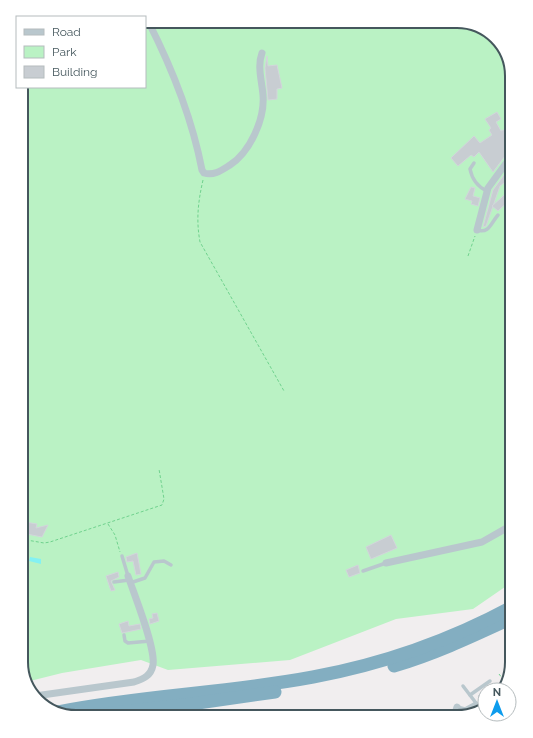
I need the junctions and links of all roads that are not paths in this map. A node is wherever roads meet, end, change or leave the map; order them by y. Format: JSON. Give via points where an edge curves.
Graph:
{"nodes":[{"id":1,"x":151,"y":28,"type":"edge"},
{"id":2,"x":262,"y":53,"type":"dead end"},
{"id":3,"x":474,"y":163,"type":"dead end"},
{"id":4,"x":505,"y":164,"type":"edge"},
{"id":5,"x":487,"y":190,"type":"junction"},
{"id":6,"x":498,"y":215,"type":"dead end"},
{"id":7,"x":477,"y":230,"type":"joint"},
{"id":8,"x":505,"y":529,"type":"edge"},
{"id":9,"x":122,"y":556,"type":"road end"},
{"id":10,"x":386,"y":563,"type":"joint"},
{"id":11,"x":171,"y":565,"type":"dead end"},
{"id":12,"x":363,"y":571,"type":"dead end"},
{"id":13,"x":129,"y":580,"type":"junction"},
{"id":14,"x":114,"y":582,"type":"dead end"},
{"id":15,"x":505,"y":610,"type":"edge"},
{"id":16,"x":505,"y":621,"type":"edge"},
{"id":17,"x":124,"y":635,"type":"dead end"},
{"id":18,"x":150,"y":641,"type":"junction"},
{"id":19,"x":490,"y":680,"type":"dead end"},
{"id":20,"x":463,"y":686,"type":"dead end"},
{"id":21,"x":41,"y":695,"type":"edge"},
{"id":22,"x":470,"y":695,"type":"junction"},
{"id":23,"x":476,"y":702,"type":"joint"},
{"id":24,"x":457,"y":706,"type":"joint"},
{"id":25,"x":469,"y":708,"type":"edge"},
{"id":26,"x":467,"y":709,"type":"edge"},
{"id":27,"x":72,"y":710,"type":"edge"},
{"id":28,"x":139,"y":710,"type":"edge"},
{"id":29,"x":456,"y":710,"type":"edge"}],
"edges":[{"from":1,"to":2,"type":"street","via":[[178,89],[204,173],[213,174],[233,163],[243,155],[252,140],[263,104],[260,71]]},
{"from":3,"to":5,"type":"lane","via":[[470,170],[472,175],[480,188]]},
{"from":4,"to":5,"type":"street"},
{"from":5,"to":7,"type":"street"},
{"from":6,"to":7,"type":"lane","via":[[487,230]]},
{"from":8,"to":10,"type":"street","via":[[482,542]]},
{"from":9,"to":13,"type":"lane"},
{"from":10,"to":12,"type":"lane"},
{"from":11,"to":13,"type":"lane","via":[[164,561],[154,562],[145,578]]},
{"from":13,"to":14,"type":"lane"},
{"from":13,"to":18,"type":"street"},
{"from":15,"to":27,"type":"highway","via":[[425,647],[342,671],[278,683]]},
{"from":16,"to":28,"type":"highway","via":[[419,659],[361,676],[280,691]]},
{"from":17,"to":18,"type":"lane","via":[[128,643]]},
{"from":18,"to":21,"type":"street","via":[[153,664],[150,673],[144,679]]},
{"from":19,"to":22,"type":"lane"},
{"from":20,"to":22,"type":"lane"},
{"from":22,"to":23,"type":"lane"},
{"from":23,"to":25,"type":"lane"},
{"from":24,"to":26,"type":"lane"},
{"from":24,"to":29,"type":"street"}]}
